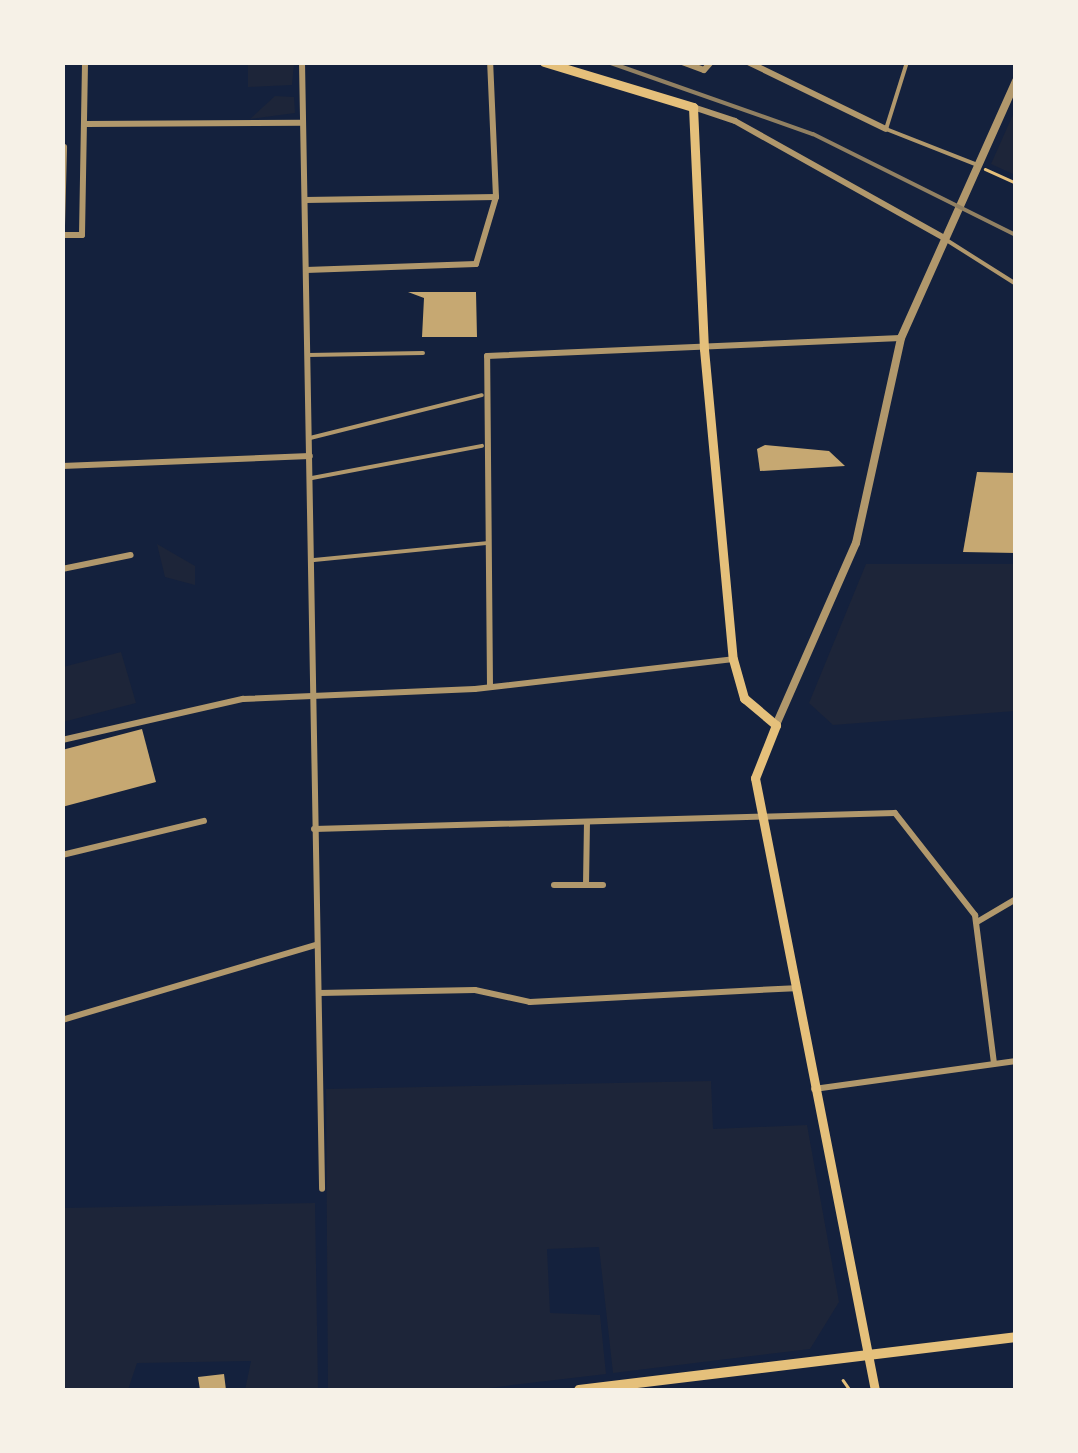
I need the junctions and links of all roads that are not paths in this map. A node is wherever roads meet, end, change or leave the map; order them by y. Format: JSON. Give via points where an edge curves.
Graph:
{"nodes":[{"id":1,"x":85,"y":62,"type":"edge"},
{"id":2,"x":302,"y":62,"type":"edge"},
{"id":3,"x":490,"y":62,"type":"edge"},
{"id":4,"x":544,"y":62,"type":"edge"},
{"id":5,"x":682,"y":62,"type":"edge"},
{"id":6,"x":712,"y":62,"type":"edge"},
{"id":7,"x":748,"y":62,"type":"edge"},
{"id":8,"x":907,"y":62,"type":"edge"},
{"id":9,"x":1016,"y":81,"type":"edge"},
{"id":10,"x":693,"y":107,"type":"junction"},
{"id":11,"x":303,"y":122,"type":"junction"},
{"id":12,"x":86,"y":124,"type":"junction"},
{"id":13,"x":886,"y":129,"type":"junction"},
{"id":14,"x":64,"y":148,"type":"edge"},
{"id":15,"x":975,"y":169,"type":"junction"},
{"id":16,"x":496,"y":198,"type":"junction"},
{"id":17,"x":305,"y":200,"type":"junction"},
{"id":18,"x":62,"y":226,"type":"edge"},
{"id":19,"x":62,"y":235,"type":"edge"},
{"id":20,"x":944,"y":238,"type":"junction"},
{"id":21,"x":306,"y":270,"type":"junction"},
{"id":22,"x":1016,"y":284,"type":"edge"},
{"id":23,"x":901,"y":338,"type":"junction"},
{"id":24,"x":704,"y":349,"type":"junction"},
{"id":25,"x":423,"y":353,"type":"dead end"},
{"id":26,"x":308,"y":354,"type":"junction"},
{"id":27,"x":482,"y":395,"type":"junction"},
{"id":28,"x":310,"y":438,"type":"junction"},
{"id":29,"x":482,"y":446,"type":"junction"},
{"id":30,"x":310,"y":456,"type":"junction"},
{"id":31,"x":62,"y":466,"type":"edge"},
{"id":32,"x":312,"y":478,"type":"junction"},
{"id":33,"x":486,"y":543,"type":"junction"},
{"id":34,"x":131,"y":555,"type":"dead end"},
{"id":35,"x":314,"y":560,"type":"junction"},
{"id":36,"x":62,"y":568,"type":"edge"},
{"id":37,"x":733,"y":659,"type":"junction"},
{"id":38,"x":490,"y":686,"type":"junction"},
{"id":39,"x":312,"y":694,"type":"junction"},
{"id":40,"x":776,"y":725,"type":"junction"},
{"id":41,"x":62,"y":740,"type":"edge"},
{"id":42,"x":762,"y":819,"type":"junction"},
{"id":43,"x":204,"y":821,"type":"dead end"},
{"id":44,"x":586,"y":824,"type":"junction"},
{"id":45,"x":314,"y":829,"type":"junction"},
{"id":46,"x":62,"y":855,"type":"edge"},
{"id":47,"x":602,"y":884,"type":"dead end"},
{"id":48,"x":554,"y":885,"type":"dead end"},
{"id":49,"x":586,"y":885,"type":"junction"},
{"id":50,"x":1016,"y":899,"type":"edge"},
{"id":51,"x":977,"y":922,"type":"junction"},
{"id":52,"x":315,"y":945,"type":"junction"},
{"id":53,"x":794,"y":988,"type":"junction"},
{"id":54,"x":319,"y":993,"type":"junction"},
{"id":55,"x":62,"y":1020,"type":"edge"},
{"id":56,"x":1016,"y":1061,"type":"edge"},
{"id":57,"x":994,"y":1064,"type":"junction"},
{"id":58,"x":812,"y":1089,"type":"junction"},
{"id":59,"x":322,"y":1188,"type":"dead end"},
{"id":60,"x":1016,"y":1338,"type":"edge"},
{"id":61,"x":862,"y":1356,"type":"junction"},
{"id":62,"x":579,"y":1390,"type":"edge"},
{"id":63,"x":875,"y":1390,"type":"edge"}],
"edges":[{"from":1,"to":12,"type":"street"},
{"from":2,"to":11,"type":"street"},
{"from":3,"to":16,"type":"street"},
{"from":4,"to":10,"type":"main road"},
{"from":5,"to":6,"type":"street","via":[[704,70]]},
{"from":7,"to":13,"type":"street"},
{"from":8,"to":13,"type":"lane"},
{"from":9,"to":15,"type":"street"},
{"from":10,"to":20,"type":"street","via":[[735,121]]},
{"from":10,"to":24,"type":"main road"},
{"from":11,"to":12,"type":"street"},
{"from":11,"to":17,"type":"street"},
{"from":12,"to":19,"type":"street","via":[[82,235]]},
{"from":13,"to":15,"type":"lane"},
{"from":14,"to":18,"type":"street"},
{"from":15,"to":20,"type":"street"},
{"from":16,"to":17,"type":"street"},
{"from":16,"to":21,"type":"street","via":[[484,246],[470,268]]},
{"from":17,"to":21,"type":"street"},
{"from":20,"to":22,"type":"lane"},
{"from":20,"to":23,"type":"street"},
{"from":21,"to":26,"type":"street"},
{"from":23,"to":24,"type":"street"},
{"from":23,"to":40,"type":"street","via":[[856,543]]},
{"from":24,"to":27,"type":"street","via":[[488,356]]},
{"from":24,"to":37,"type":"main road"},
{"from":25,"to":26,"type":"lane"},
{"from":26,"to":28,"type":"street"},
{"from":27,"to":28,"type":"lane"},
{"from":27,"to":29,"type":"street"},
{"from":28,"to":30,"type":"street"},
{"from":29,"to":32,"type":"lane"},
{"from":29,"to":33,"type":"street"},
{"from":30,"to":31,"type":"street"},
{"from":30,"to":32,"type":"street"},
{"from":32,"to":35,"type":"street"},
{"from":33,"to":35,"type":"lane"},
{"from":33,"to":38,"type":"street"},
{"from":34,"to":36,"type":"street"},
{"from":35,"to":39,"type":"street"},
{"from":37,"to":38,"type":"street"},
{"from":37,"to":40,"type":"main road","via":[[744,698]]},
{"from":38,"to":39,"type":"street"},
{"from":39,"to":41,"type":"street","via":[[204,704]]},
{"from":39,"to":45,"type":"street"},
{"from":40,"to":42,"type":"main road","via":[[755,768]]},
{"from":42,"to":44,"type":"street"},
{"from":42,"to":51,"type":"street","via":[[894,813]]},
{"from":42,"to":53,"type":"main road"},
{"from":43,"to":46,"type":"street"},
{"from":44,"to":45,"type":"street"},
{"from":44,"to":49,"type":"street"},
{"from":45,"to":52,"type":"street"},
{"from":47,"to":49,"type":"street"},
{"from":48,"to":49,"type":"street"},
{"from":50,"to":51,"type":"street"},
{"from":51,"to":57,"type":"street"},
{"from":52,"to":54,"type":"street"},
{"from":52,"to":55,"type":"street"},
{"from":53,"to":54,"type":"street","via":[[530,1002],[475,990]]},
{"from":53,"to":58,"type":"main road"},
{"from":54,"to":59,"type":"street"},
{"from":56,"to":57,"type":"street"},
{"from":57,"to":58,"type":"street"},
{"from":58,"to":61,"type":"main road"},
{"from":60,"to":61,"type":"main road"},
{"from":61,"to":62,"type":"main road"},
{"from":61,"to":63,"type":"main road"}]}
